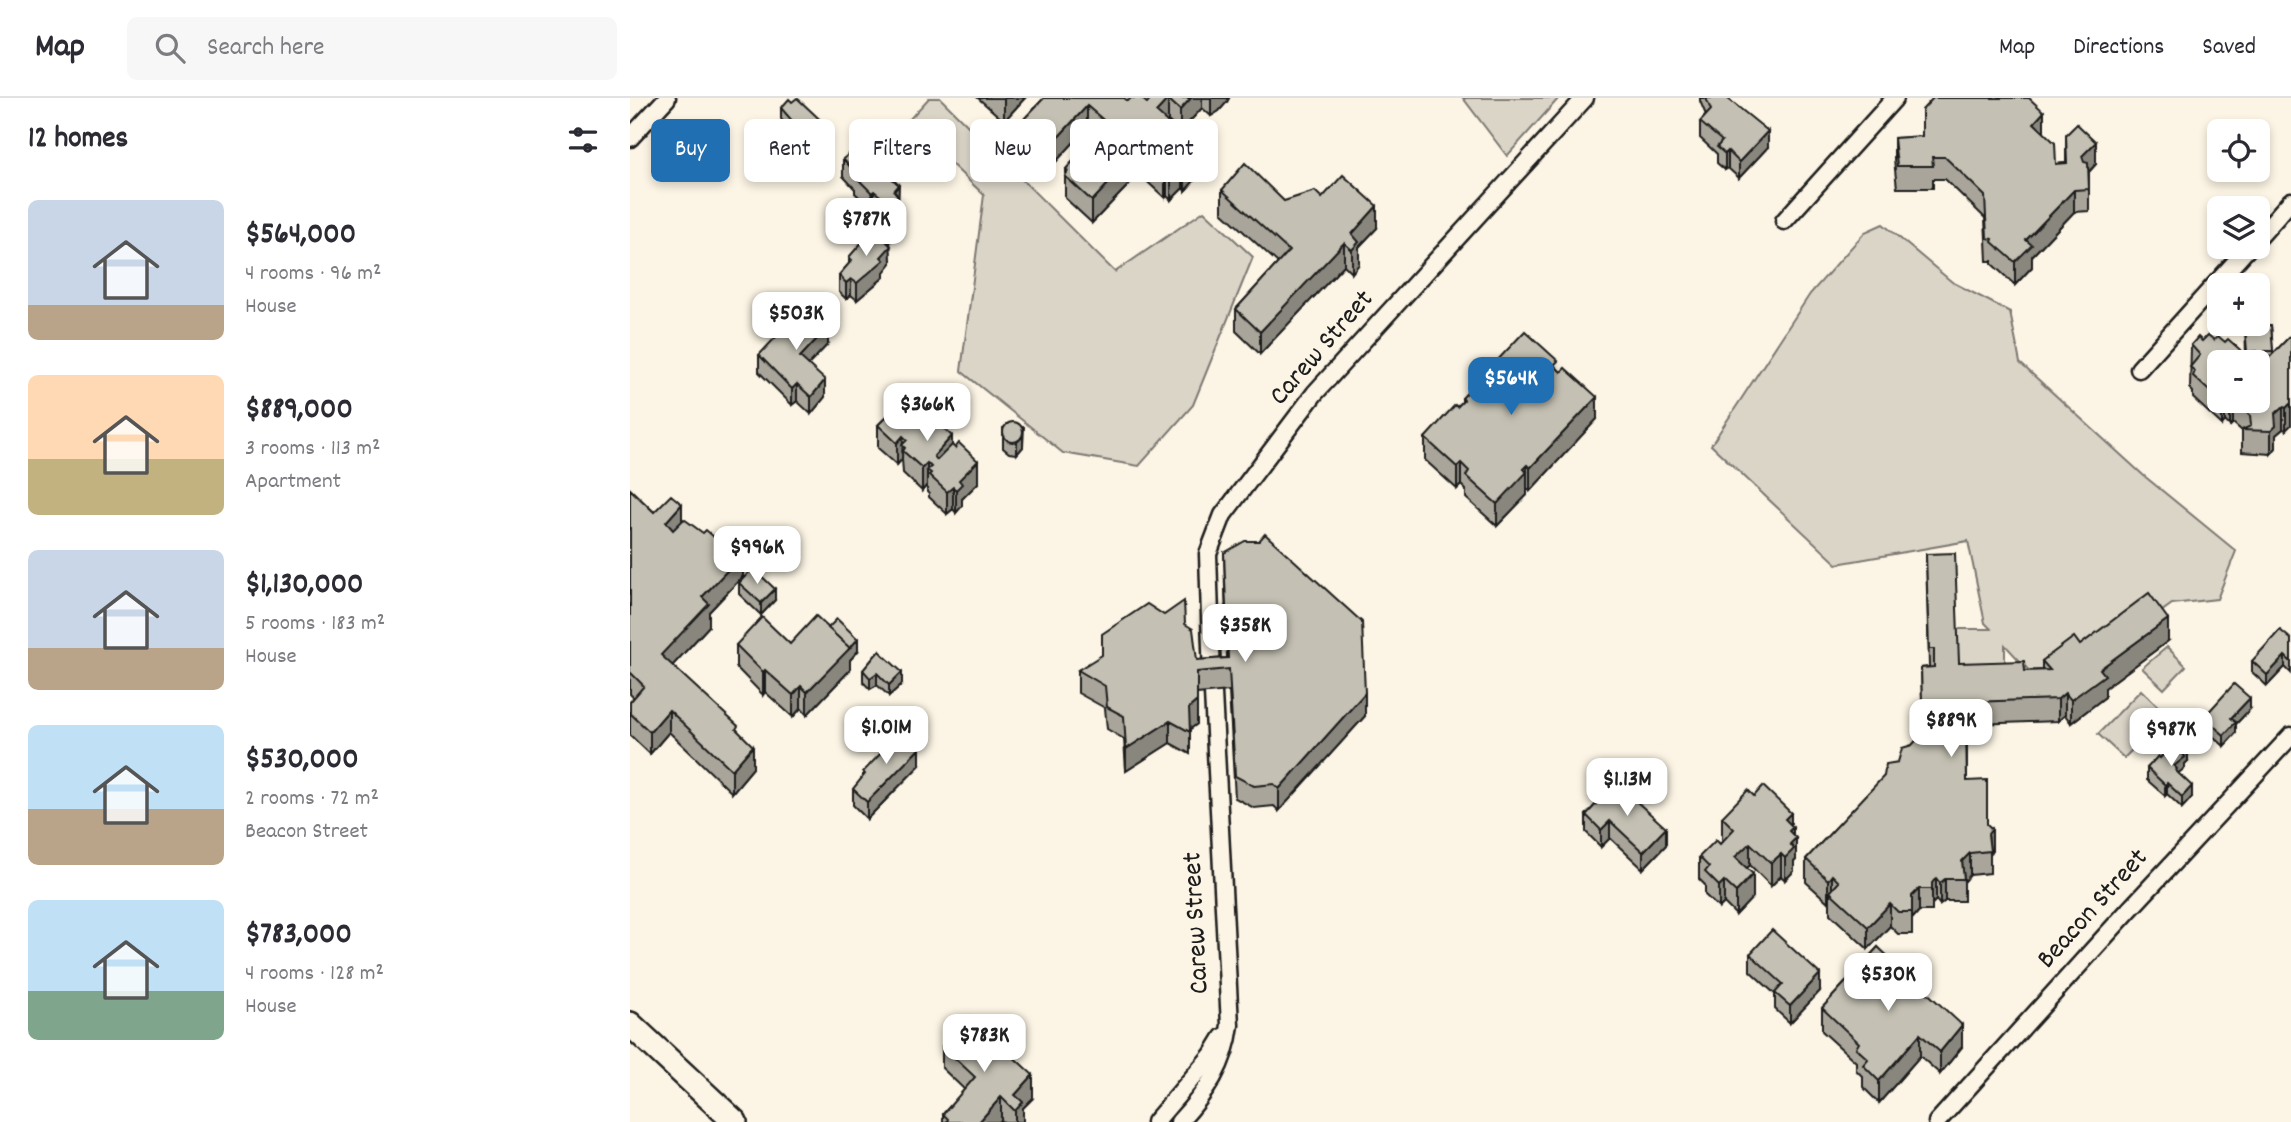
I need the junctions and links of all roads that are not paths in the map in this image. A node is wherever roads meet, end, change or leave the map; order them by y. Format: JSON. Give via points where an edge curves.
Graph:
{"nodes":[{"id":1,"x":667,"y":98,"type":"edge"},
{"id":2,"x":1585,"y":98,"type":"edge"},
{"id":3,"x":1895,"y":98,"type":"edge"},
{"id":4,"x":631,"y":135,"type":"edge"},
{"id":5,"x":2291,"y":201,"type":"edge"},
{"id":6,"x":1784,"y":221,"type":"dead end"},
{"id":7,"x":2270,"y":225,"type":"edge"},
{"id":8,"x":2238,"y":259,"type":"edge"},
{"id":9,"x":2139,"y":369,"type":"dead end"},
{"id":10,"x":2291,"y":736,"type":"edge"},
{"id":11,"x":630,"y":1024,"type":"edge"},
{"id":12,"x":1230,"y":1025,"type":"junction"},
{"id":13,"x":735,"y":1122,"type":"edge"},
{"id":14,"x":1155,"y":1122,"type":"edge"},
{"id":15,"x":1179,"y":1122,"type":"edge"},
{"id":16,"x":1937,"y":1122,"type":"edge"}],
"edges":[{"from":1,"to":4,"type":"street"},
{"from":2,"to":12,"type":"street","name":"Carew Street","via":[[1315,393],[1223,515],[1208,554]]},
{"from":3,"to":6,"type":"street"},
{"from":5,"to":7,"type":"street"},
{"from":8,"to":9,"type":"street"},
{"from":10,"to":16,"type":"street","name":"Beacon Street"},
{"from":11,"to":13,"type":"main road"},
{"from":12,"to":14,"type":"street","name":"Carew Street","via":[[1212,1055]]},
{"from":12,"to":15,"type":"street","name":"Carew Street","via":[[1218,1071]]}]}
